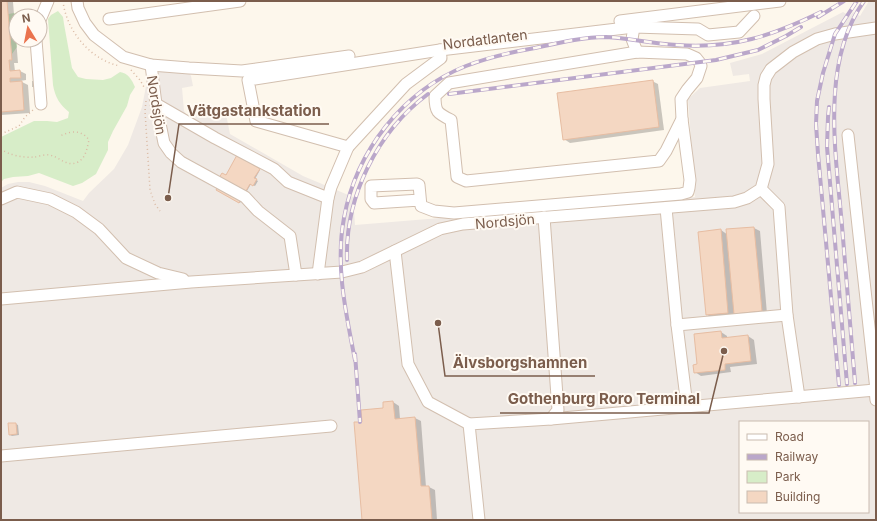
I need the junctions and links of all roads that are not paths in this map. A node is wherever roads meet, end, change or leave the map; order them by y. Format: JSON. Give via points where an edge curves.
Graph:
{"nodes":[{"id":1,"x":77,"y":1,"type":"edge"},
{"id":2,"x":240,"y":1,"type":"edge"},
{"id":3,"x":780,"y":1,"type":"edge"},
{"id":4,"x":754,"y":16,"type":"dead end"},
{"id":5,"x":109,"y":19,"type":"dead end"},
{"id":6,"x":634,"y":27,"type":"junction"},
{"id":7,"x":876,"y":28,"type":"edge"},
{"id":8,"x":37,"y":48,"type":"edge"},
{"id":9,"x":440,"y":50,"type":"junction"},
{"id":10,"x":637,"y":52,"type":"junction"},
{"id":11,"x":151,"y":65,"type":"junction"},
{"id":12,"x":151,"y":102,"type":"junction"},
{"id":13,"x":41,"y":104,"type":"road end"},
{"id":14,"x":682,"y":119,"type":"junction"},
{"id":15,"x":848,"y":135,"type":"dead end"},
{"id":16,"x":348,"y":147,"type":"junction"},
{"id":17,"x":761,"y":189,"type":"junction"},
{"id":18,"x":328,"y":198,"type":"junction"},
{"id":19,"x":1,"y":199,"type":"edge"},
{"id":20,"x":420,"y":200,"type":"dead end"},
{"id":21,"x":666,"y":208,"type":"junction"},
{"id":22,"x":544,"y":218,"type":"junction"},
{"id":23,"x":394,"y":251,"type":"junction"},
{"id":24,"x":318,"y":274,"type":"junction"},
{"id":25,"x":296,"y":275,"type":"junction"},
{"id":26,"x":191,"y":282,"type":"junction"},
{"id":27,"x":1,"y":299,"type":"edge"},
{"id":28,"x":787,"y":316,"type":"junction"},
{"id":29,"x":677,"y":325,"type":"junction"},
{"id":30,"x":876,"y":394,"type":"edge"},
{"id":31,"x":799,"y":397,"type":"junction"},
{"id":32,"x":687,"y":406,"type":"junction"},
{"id":33,"x":558,"y":415,"type":"junction"},
{"id":34,"x":469,"y":424,"type":"junction"},
{"id":35,"x":331,"y":426,"type":"dead end"},
{"id":36,"x":1,"y":456,"type":"edge"},
{"id":37,"x":479,"y":520,"type":"edge"}],
"edges":[{"from":1,"to":11,"type":"street","name":"Nordatlanten","via":[[83,18],[94,35],[123,57]]},
{"from":2,"to":5,"type":"street"},
{"from":3,"to":11,"type":"street","name":"Nordatlanten","via":[[242,70]]},
{"from":4,"to":6,"type":"street","via":[[739,32],[708,35],[698,30]]},
{"from":6,"to":9,"type":"street"},
{"from":6,"to":10,"type":"street","via":[[632,39]]},
{"from":7,"to":17,"type":"street","via":[[817,39],[770,69],[764,85],[768,164]]},
{"from":8,"to":13,"type":"street"},
{"from":9,"to":16,"type":"street","via":[[441,58],[406,84]]},
{"from":9,"to":16,"type":"street","via":[[248,80],[256,121]]},
{"from":10,"to":14,"type":"street","via":[[687,54],[700,62],[697,78],[681,100]]},
{"from":10,"to":14,"type":"street","via":[[449,83],[435,96],[435,107],[439,113],[451,120],[457,177],[466,181],[659,161]]},
{"from":11,"to":12,"type":"street","name":"Nordsjön"},
{"from":12,"to":18,"type":"street","via":[[274,169],[288,182]]},
{"from":12,"to":25,"type":"street","name":"Nordsjön","via":[[164,143],[171,153],[181,162],[245,197],[258,211],[290,236]]},
{"from":14,"to":20,"type":"street","via":[[690,180],[688,192],[454,213],[434,211],[421,206]]},
{"from":15,"to":30,"type":"street"},
{"from":16,"to":18,"type":"street"},
{"from":17,"to":21,"type":"street","name":"Nordsjön","via":[[747,198],[734,202]]},
{"from":17,"to":28,"type":"street","via":[[780,207]]},
{"from":18,"to":24,"type":"street"},
{"from":19,"to":26,"type":"street","via":[[17,192],[50,199],[76,212],[98,229],[126,258],[158,273]]},
{"from":21,"to":22,"type":"street","name":"Nordsjön"},
{"from":21,"to":29,"type":"street"},
{"from":22,"to":23,"type":"street","name":"Nordsjön","via":[[463,224],[440,229]]},
{"from":22,"to":33,"type":"street"},
{"from":23,"to":24,"type":"street","name":"Nordsjön","via":[[362,267]]},
{"from":23,"to":34,"type":"street","via":[[408,364],[428,402]]},
{"from":24,"to":25,"type":"street","name":"Nordsjön"},
{"from":25,"to":26,"type":"street"},
{"from":26,"to":27,"type":"street"},
{"from":28,"to":29,"type":"street"},
{"from":28,"to":31,"type":"street"},
{"from":29,"to":32,"type":"street"},
{"from":30,"to":31,"type":"street"},
{"from":31,"to":32,"type":"street"},
{"from":32,"to":33,"type":"street"},
{"from":33,"to":34,"type":"street"},
{"from":34,"to":37,"type":"street"},
{"from":35,"to":36,"type":"street"}]}
